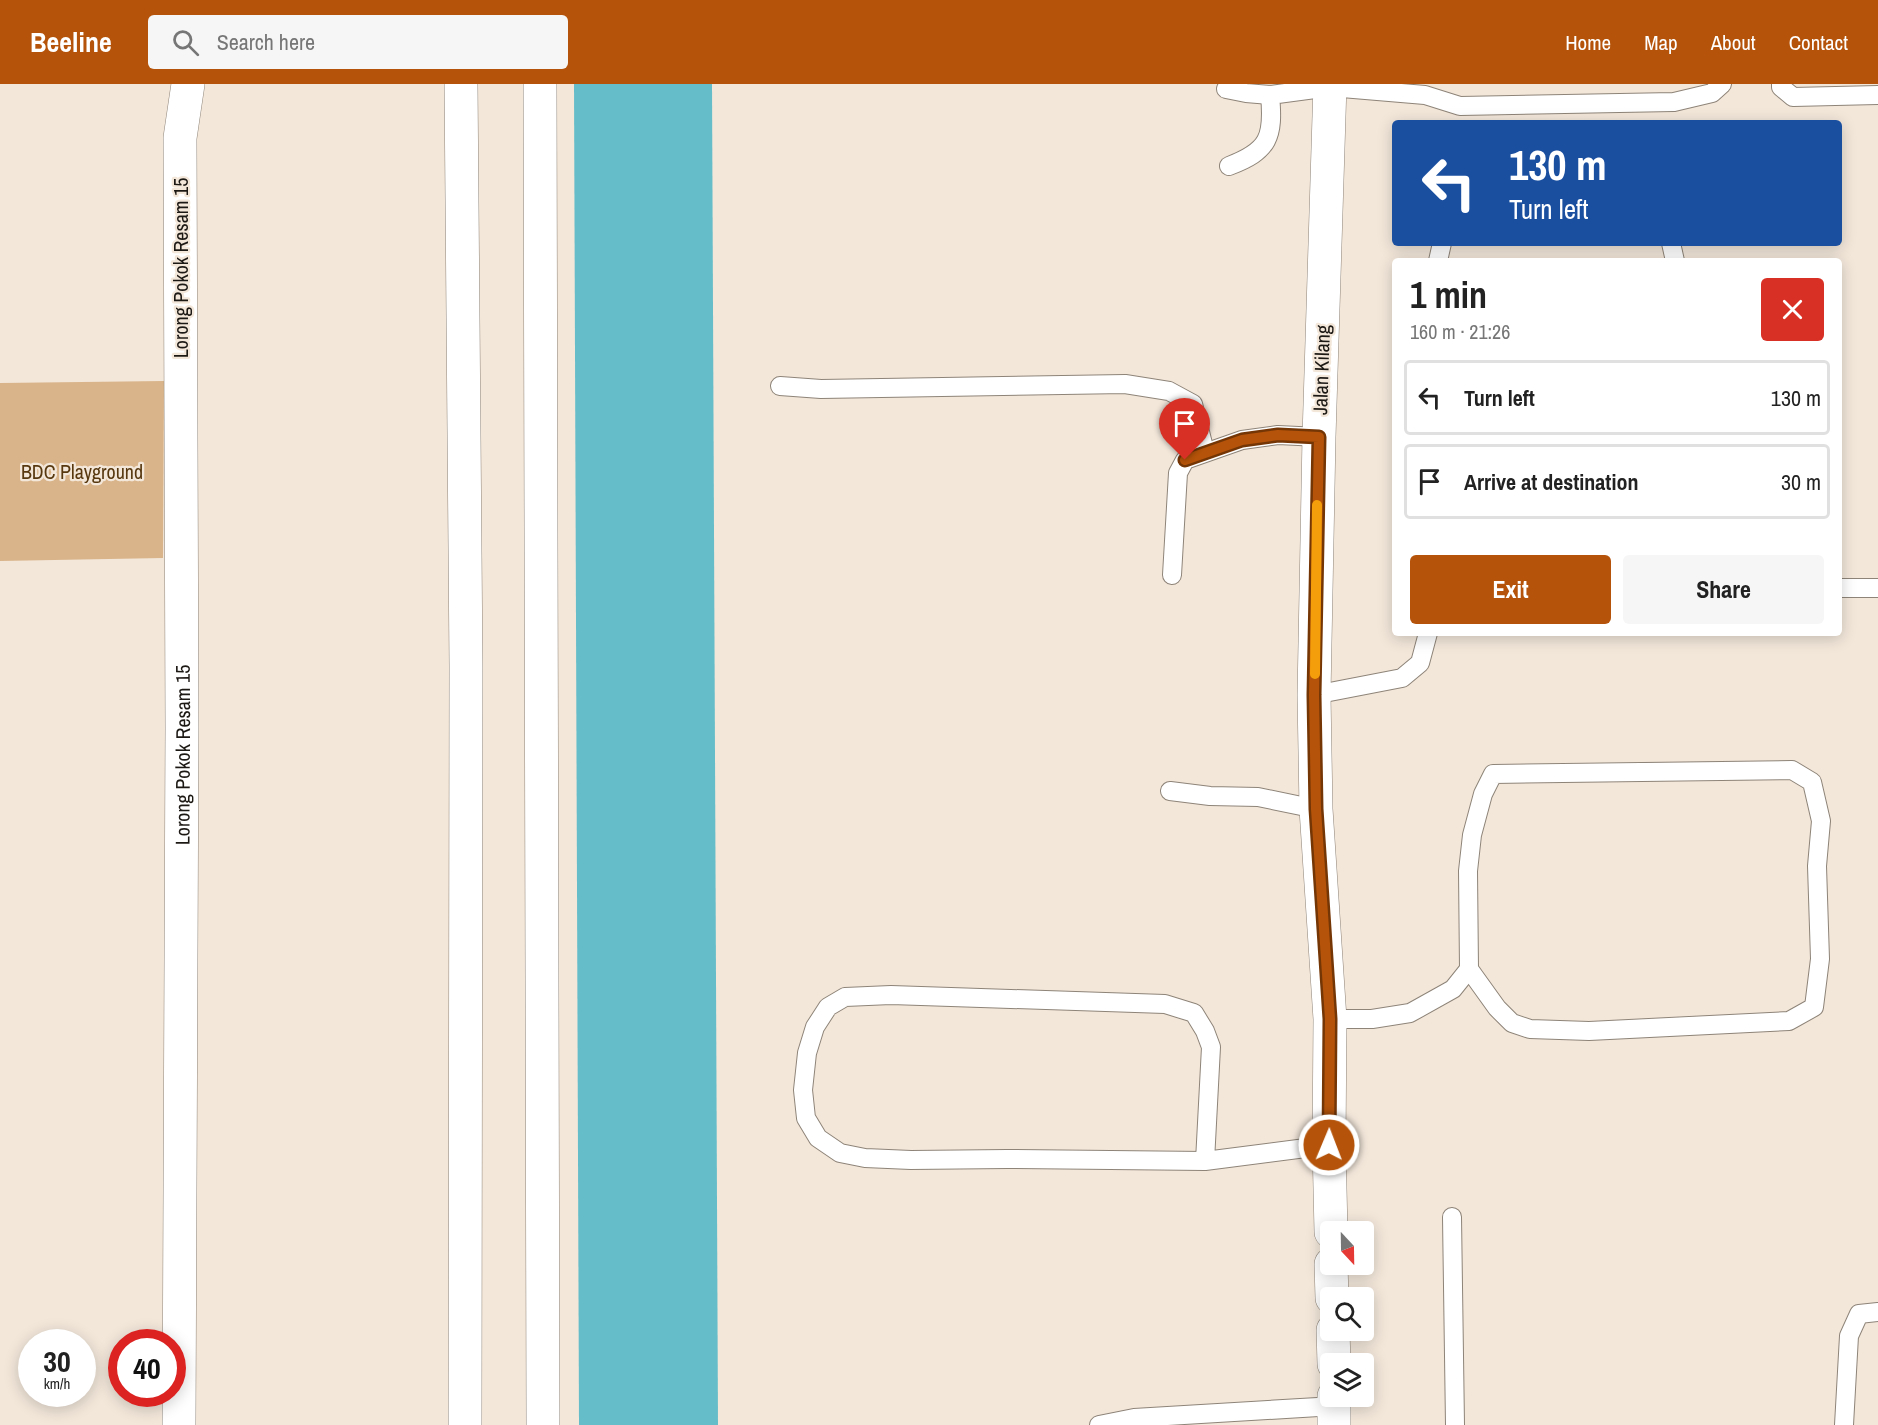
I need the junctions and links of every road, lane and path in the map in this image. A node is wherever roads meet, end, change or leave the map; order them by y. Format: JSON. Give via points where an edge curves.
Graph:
{"nodes":[{"id":1,"x":188,"y":84,"type":"edge"},
{"id":2,"x":461,"y":84,"type":"edge"},
{"id":3,"x":540,"y":84,"type":"edge"},
{"id":4,"x":1722,"y":84,"type":"edge"},
{"id":5,"x":1781,"y":84,"type":"edge"},
{"id":6,"x":1330,"y":86,"type":"edge"},
{"id":7,"x":1226,"y":89,"type":"dead end"},
{"id":8,"x":1425,"y":90,"type":"edge"},
{"id":9,"x":1270,"y":95,"type":"junction"},
{"id":10,"x":1878,"y":95,"type":"edge"},
{"id":11,"x":1229,"y":166,"type":"dead end"},
{"id":12,"x":780,"y":386,"type":"dead end"},
{"id":13,"x":1319,"y":437,"type":"junction"},
{"id":14,"x":1205,"y":452,"type":"junction"},
{"id":15,"x":1172,"y":575,"type":"dead end"},
{"id":16,"x":1842,"y":588,"type":"edge"},
{"id":17,"x":1878,"y":588,"type":"edge"},
{"id":18,"x":1427,"y":636,"type":"edge"},
{"id":19,"x":1314,"y":695,"type":"junction"},
{"id":20,"x":1170,"y":791,"type":"dead end"},
{"id":21,"x":1316,"y":809,"type":"junction"},
{"id":22,"x":1469,"y":969,"type":"junction"},
{"id":23,"x":1330,"y":1019,"type":"junction"},
{"id":24,"x":1329,"y":1145,"type":"junction"},
{"id":25,"x":1205,"y":1161,"type":"junction"},
{"id":26,"x":1452,"y":1217,"type":"dead end"},
{"id":27,"x":1331,"y":1221,"type":"edge"},
{"id":28,"x":1878,"y":1312,"type":"edge"},
{"id":29,"x":1334,"y":1409,"type":"edge"},
{"id":30,"x":179,"y":1425,"type":"edge"},
{"id":31,"x":465,"y":1425,"type":"edge"},
{"id":32,"x":543,"y":1425,"type":"edge"},
{"id":33,"x":1099,"y":1425,"type":"edge"},
{"id":34,"x":1455,"y":1425,"type":"edge"},
{"id":35,"x":1844,"y":1425,"type":"edge"}],
"edges":[{"from":1,"to":30,"type":"street","name":"Lorong Pokok Resam 15","via":[[180,138]]},
{"from":2,"to":31,"type":"street","via":[[466,666]]},
{"from":3,"to":32,"type":"street"},
{"from":4,"to":8,"type":"lane","via":[[1712,93],[1674,102],[1460,106]]},
{"from":5,"to":10,"type":"lane","via":[[1793,97]]},
{"from":6,"to":8,"type":"lane"},
{"from":6,"to":9,"type":"lane"},
{"from":6,"to":13,"type":"street","name":"Jalan Kilang"},
{"from":7,"to":9,"type":"lane"},
{"from":9,"to":11,"type":"lane","via":[[1272,116],[1266,143],[1249,159]]},
{"from":12,"to":14,"type":"lane","via":[[821,389],[1125,384],[1169,391],[1193,404]]},
{"from":13,"to":14,"type":"lane","via":[[1278,435],[1242,440]]},
{"from":13,"to":19,"type":"street","name":"Jalan Kilang"},
{"from":14,"to":15,"type":"lane","via":[[1185,460],[1178,473]]},
{"from":16,"to":17,"type":"lane"},
{"from":18,"to":19,"type":"lane","via":[[1420,663],[1402,678]]},
{"from":19,"to":21,"type":"street","name":"Jalan Kilang"},
{"from":20,"to":21,"type":"lane","via":[[1258,797]]},
{"from":21,"to":23,"type":"street","name":"Jalan Kilang"},
{"from":22,"to":22,"type":"lane","via":[[1512,1023],[1530,1029],[1590,1031],[1789,1020],[1798,1016],[1814,1007],[1820,959],[1817,866],[1821,821],[1812,782],[1792,770],[1493,774],[1472,835],[1468,871]]},
{"from":22,"to":23,"type":"lane","via":[[1453,989],[1410,1013],[1372,1019]]},
{"from":23,"to":24,"type":"street","name":"Jalan Kilang"},
{"from":24,"to":25,"type":"lane"},
{"from":24,"to":27,"type":"street","name":"Jalan Kilang"},
{"from":25,"to":25,"type":"lane","via":[[911,1160],[840,1153],[818,1138],[806,1118],[803,1090],[807,1053],[815,1028],[828,1007],[845,997],[891,995],[1165,1004],[1194,1013],[1211,1047]]},
{"from":26,"to":34,"type":"lane"},
{"from":28,"to":35,"type":"lane","via":[[1859,1314],[1849,1336]]},
{"from":29,"to":33,"type":"lane","via":[[1134,1418]]}]}
